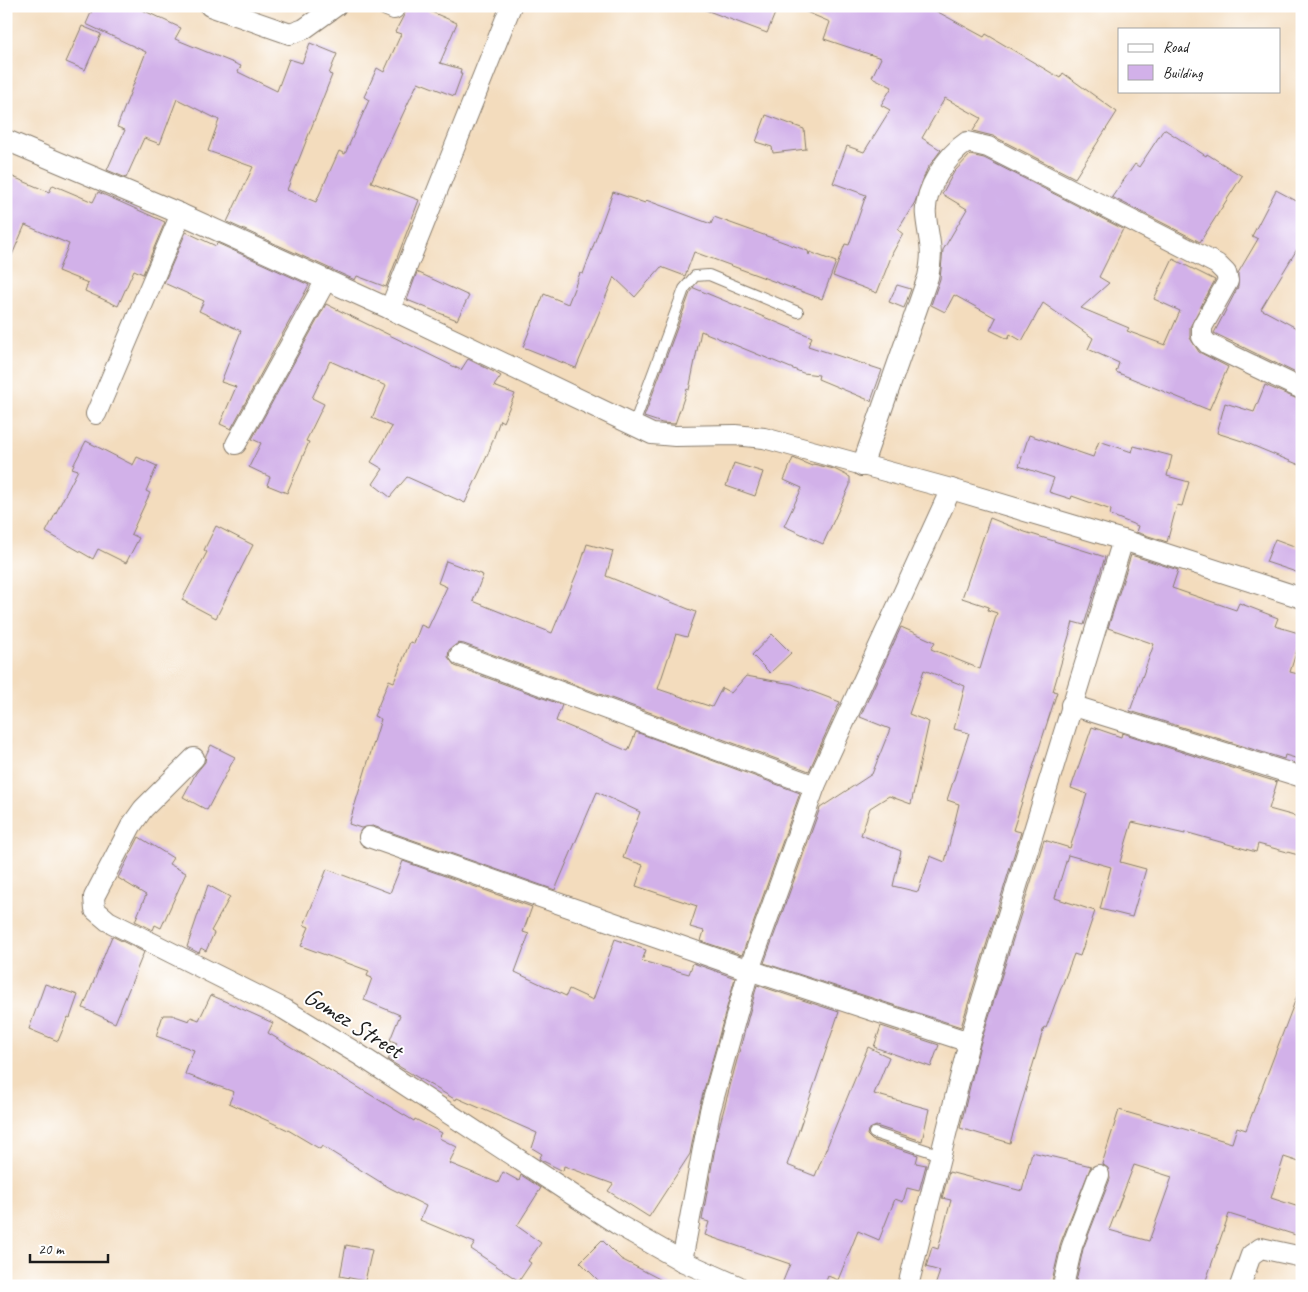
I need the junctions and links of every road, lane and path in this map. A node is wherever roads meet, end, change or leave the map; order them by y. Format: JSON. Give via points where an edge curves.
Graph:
{"nodes":[{"id":1,"x":210,"y":6,"type":"edge"},
{"id":2,"x":336,"y":6,"type":"edge"},
{"id":3,"x":510,"y":6,"type":"edge"},
{"id":4,"x":6,"y":140,"type":"edge"},
{"id":5,"x":181,"y":214,"type":"junction"},
{"id":6,"x":326,"y":280,"type":"junction"},
{"id":7,"x":390,"y":309,"type":"junction"},
{"id":8,"x":798,"y":312,"type":"dead end"},
{"id":9,"x":1302,"y":389,"type":"edge"},
{"id":10,"x":96,"y":414,"type":"dead end"},
{"id":11,"x":633,"y":427,"type":"junction"},
{"id":12,"x":236,"y":444,"type":"dead end"},
{"id":13,"x":862,"y":466,"type":"junction"},
{"id":14,"x":951,"y":489,"type":"junction"},
{"id":15,"x":1123,"y":540,"type":"junction"},
{"id":16,"x":1302,"y":598,"type":"edge"},
{"id":17,"x":460,"y":655,"type":"dead end"},
{"id":18,"x":1072,"y":705,"type":"junction"},
{"id":19,"x":194,"y":758,"type":"dead end"},
{"id":20,"x":1302,"y":777,"type":"edge"},
{"id":21,"x":816,"y":786,"type":"junction"},
{"id":22,"x":369,"y":837,"type":"dead end"},
{"id":23,"x":749,"y":970,"type":"junction"},
{"id":24,"x":969,"y":1042,"type":"junction"},
{"id":25,"x":874,"y":1133,"type":"dead end"},
{"id":26,"x":941,"y":1155,"type":"junction"},
{"id":27,"x":1098,"y":1175,"type":"dead end"},
{"id":28,"x":1302,"y":1257,"type":"edge"},
{"id":29,"x":682,"y":1261,"type":"junction"},
{"id":30,"x":738,"y":1286,"type":"edge"},
{"id":31,"x":908,"y":1286,"type":"edge"},
{"id":32,"x":1063,"y":1286,"type":"edge"},
{"id":33,"x":1240,"y":1286,"type":"edge"}],
"edges":[{"from":1,"to":2,"type":"street","via":[[290,34],[304,29]]},
{"from":3,"to":7,"type":"street"},
{"from":4,"to":5,"type":"street"},
{"from":5,"to":6,"type":"street"},
{"from":5,"to":10,"type":"street"},
{"from":6,"to":7,"type":"street"},
{"from":6,"to":12,"type":"street"},
{"from":7,"to":11,"type":"street"},
{"from":8,"to":11,"type":"lane","via":[[709,275],[695,276],[684,289]]},
{"from":9,"to":13,"type":"street","via":[[1208,344],[1202,337],[1202,327],[1228,281],[1226,273],[1217,264],[988,148],[967,142],[953,151],[928,193],[926,215],[932,255],[928,277]]},
{"from":11,"to":13,"type":"street","via":[[652,434],[674,436],[710,434],[764,438]]},
{"from":13,"to":14,"type":"street"},
{"from":14,"to":15,"type":"street"},
{"from":14,"to":21,"type":"street"},
{"from":15,"to":16,"type":"street"},
{"from":15,"to":18,"type":"street"},
{"from":17,"to":21,"type":"street"},
{"from":18,"to":20,"type":"street"},
{"from":18,"to":24,"type":"street"},
{"from":19,"to":29,"type":"street","name":"Gomez Street","via":[[143,809],[131,826],[94,897],[95,910],[108,921],[254,992],[308,1023],[617,1224]]},
{"from":21,"to":23,"type":"street"},
{"from":22,"to":23,"type":"street"},
{"from":23,"to":24,"type":"street"},
{"from":23,"to":29,"type":"street","via":[[710,1111]]},
{"from":24,"to":26,"type":"street"},
{"from":25,"to":26,"type":"lane"},
{"from":26,"to":31,"type":"street"},
{"from":27,"to":32,"type":"street","via":[[1072,1246]]},
{"from":28,"to":33,"type":"street","via":[[1260,1248],[1251,1255]]},
{"from":29,"to":30,"type":"street","name":"Gomez Street"}]}
